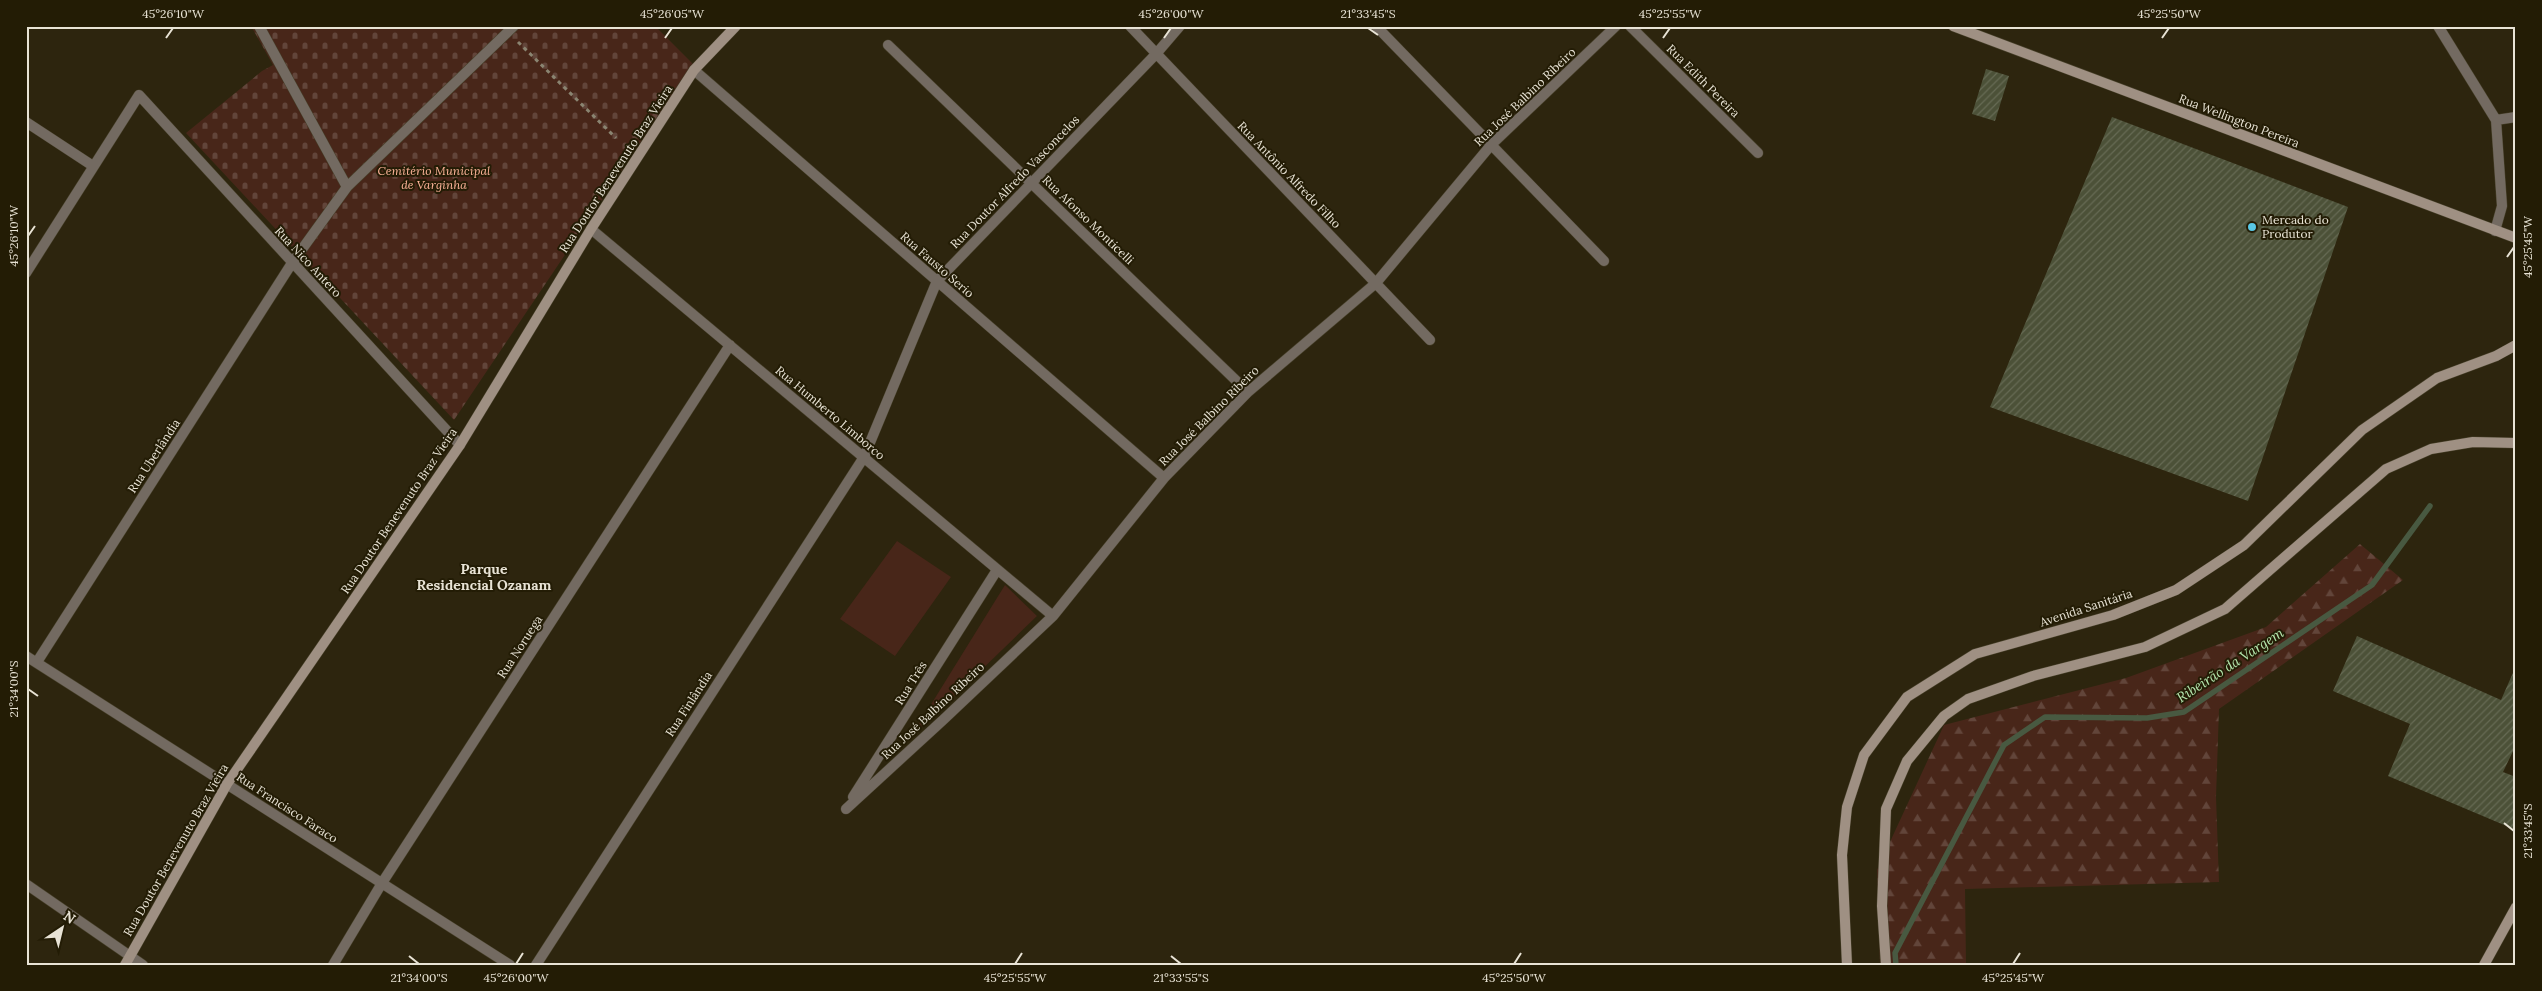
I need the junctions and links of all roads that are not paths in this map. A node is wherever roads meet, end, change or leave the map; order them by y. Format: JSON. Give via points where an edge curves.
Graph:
{"nodes":[{"id":1,"x":259,"y":26,"type":"edge"},
{"id":2,"x":736,"y":26,"type":"edge"},
{"id":3,"x":1130,"y":26,"type":"edge"},
{"id":4,"x":1180,"y":26,"type":"edge"},
{"id":5,"x":1376,"y":26,"type":"edge"},
{"id":6,"x":1616,"y":26,"type":"edge"},
{"id":7,"x":1630,"y":26,"type":"edge"},
{"id":8,"x":1953,"y":26,"type":"edge"},
{"id":9,"x":2438,"y":26,"type":"edge"},
{"id":10,"x":508,"y":28,"type":"edge"},
{"id":11,"x":888,"y":45,"type":"dead end"},
{"id":12,"x":1156,"y":54,"type":"junction"},
{"id":13,"x":694,"y":70,"type":"junction"},
{"id":14,"x":2516,"y":117,"type":"edge"},
{"id":15,"x":2496,"y":120,"type":"junction"},
{"id":16,"x":26,"y":122,"type":"edge"},
{"id":17,"x":1491,"y":145,"type":"junction"},
{"id":18,"x":1758,"y":154,"type":"dead end"},
{"id":19,"x":93,"y":166,"type":"junction"},
{"id":20,"x":1032,"y":184,"type":"junction"},
{"id":21,"x":347,"y":186,"type":"junction"},
{"id":22,"x":591,"y":229,"type":"junction"},
{"id":23,"x":2495,"y":231,"type":"junction"},
{"id":24,"x":2516,"y":238,"type":"edge"},
{"id":25,"x":1604,"y":261,"type":"dead end"},
{"id":26,"x":292,"y":263,"type":"junction"},
{"id":27,"x":26,"y":273,"type":"edge"},
{"id":28,"x":936,"y":281,"type":"junction"},
{"id":29,"x":1376,"y":284,"type":"junction"},
{"id":30,"x":1430,"y":340,"type":"dead end"},
{"id":31,"x":730,"y":345,"type":"junction"},
{"id":32,"x":2516,"y":345,"type":"edge"},
{"id":33,"x":1248,"y":392,"type":"junction"},
{"id":34,"x":2516,"y":443,"type":"edge"},
{"id":35,"x":460,"y":445,"type":"junction"},
{"id":36,"x":864,"y":457,"type":"junction"},
{"id":37,"x":1164,"y":478,"type":"junction"},
{"id":38,"x":997,"y":570,"type":"junction"},
{"id":39,"x":1053,"y":616,"type":"junction"},
{"id":40,"x":26,"y":656,"type":"edge"},
{"id":41,"x":37,"y":662,"type":"junction"},
{"id":42,"x":227,"y":784,"type":"junction"},
{"id":43,"x":846,"y":809,"type":"joint"},
{"id":44,"x":382,"y":883,"type":"junction"},
{"id":45,"x":26,"y":884,"type":"edge"},
{"id":46,"x":2516,"y":907,"type":"edge"},
{"id":47,"x":127,"y":960,"type":"edge"},
{"id":48,"x":143,"y":965,"type":"edge"},
{"id":49,"x":333,"y":965,"type":"edge"},
{"id":50,"x":510,"y":965,"type":"edge"},
{"id":51,"x":536,"y":965,"type":"edge"},
{"id":52,"x":1847,"y":965,"type":"edge"},
{"id":53,"x":1886,"y":965,"type":"edge"},
{"id":54,"x":2484,"y":965,"type":"edge"}],
"edges":[{"from":1,"to":21,"type":"street"},
{"from":2,"to":13,"type":"street","name":"Rua Doutor Benevenuto Braz Vieira"},
{"from":3,"to":12,"type":"street","name":"Rua Antônio Alfredo Filho"},
{"from":4,"to":12,"type":"street","name":"Rua Doutor Alfredo Vasconcelos"},
{"from":5,"to":17,"type":"street"},
{"from":6,"to":17,"type":"street","name":"Rua José Balbino Ribeiro"},
{"from":7,"to":18,"type":"street","name":"Rua Edith Pereira"},
{"from":8,"to":23,"type":"street","name":"Rua Wellington Pereira"},
{"from":9,"to":15,"type":"street"},
{"from":10,"to":21,"type":"street","name":"Rua Uberlândia"},
{"from":11,"to":20,"type":"street","name":"Rua Afonso Monticelli"},
{"from":12,"to":20,"type":"street","name":"Rua Doutor Alfredo Vasconcelos"},
{"from":12,"to":29,"type":"street","name":"Rua Antônio Alfredo Filho"},
{"from":13,"to":22,"type":"street","name":"Rua Doutor Benevenuto Braz Vieira"},
{"from":13,"to":28,"type":"street","name":"Rua Fausto Serio"},
{"from":14,"to":15,"type":"street"},
{"from":15,"to":23,"type":"street","via":[[2502,206]]},
{"from":16,"to":19,"type":"street"},
{"from":17,"to":25,"type":"street"},
{"from":17,"to":29,"type":"street","name":"Rua José Balbino Ribeiro"},
{"from":19,"to":26,"type":"street","name":"Rua Nico Antero","via":[[139,95]]},
{"from":19,"to":27,"type":"street"},
{"from":20,"to":28,"type":"street","name":"Rua Doutor Alfredo Vasconcelos"},
{"from":20,"to":33,"type":"street","name":"Rua Afonso Monticelli"},
{"from":21,"to":26,"type":"street","name":"Rua Uberlândia"},
{"from":22,"to":31,"type":"street","name":"Rua Humberto Limborco"},
{"from":22,"to":35,"type":"street","name":"Rua Doutor Benevenuto Braz Vieira"},
{"from":23,"to":24,"type":"street","name":"Rua Wellington Pereira"},
{"from":26,"to":35,"type":"street","name":"Rua Nico Antero"},
{"from":26,"to":41,"type":"street","name":"Rua Uberlândia"},
{"from":28,"to":36,"type":"street","name":"Rua Doutor Alfredo Vasconcelos"},
{"from":28,"to":37,"type":"street","name":"Rua Fausto Serio"},
{"from":29,"to":30,"type":"street","name":"Rua Antônio Alfredo Filho"},
{"from":29,"to":33,"type":"street","name":"Rua José Balbino Ribeiro"},
{"from":31,"to":36,"type":"street","name":"Rua Humberto Limborco"},
{"from":31,"to":44,"type":"street","name":"Rua Noruega"},
{"from":32,"to":52,"type":"street","name":"Avenida Sanitária","via":[[2437,378],[2362,430],[2244,545],[2176,590],[2113,615],[1975,654],[1907,696],[1864,755],[1847,807],[1842,855]]},
{"from":33,"to":37,"type":"street","name":"Rua José Balbino Ribeiro"},
{"from":34,"to":53,"type":"street","via":[[2474,442],[2431,449],[2386,470],[2225,609],[2145,647],[2033,676],[1968,699],[1944,716],[1907,761],[1886,809],[1882,906]]},
{"from":35,"to":42,"type":"street","name":"Rua Doutor Benevenuto Braz Vieira"},
{"from":36,"to":38,"type":"street","name":"Rua Humberto Limborco"},
{"from":36,"to":51,"type":"street","name":"Rua Finlândia"},
{"from":37,"to":39,"type":"street","name":"Rua José Balbino Ribeiro"},
{"from":38,"to":39,"type":"street","name":"Rua Humberto Limborco"},
{"from":38,"to":43,"type":"street","name":"Rua Três"},
{"from":39,"to":43,"type":"street","name":"Rua José Balbino Ribeiro"},
{"from":40,"to":41,"type":"street","name":"Rua Francisco Faraco"},
{"from":41,"to":42,"type":"street","name":"Rua Francisco Faraco"},
{"from":42,"to":44,"type":"street","name":"Rua Francisco Faraco"},
{"from":42,"to":47,"type":"street","name":"Rua Doutor Benevenuto Braz Vieira"},
{"from":44,"to":49,"type":"street","name":"Rua Noruega"},
{"from":44,"to":50,"type":"street","name":"Rua Francisco Faraco"},
{"from":45,"to":47,"type":"street"},
{"from":46,"to":54,"type":"street"},
{"from":47,"to":48,"type":"street"}]}
